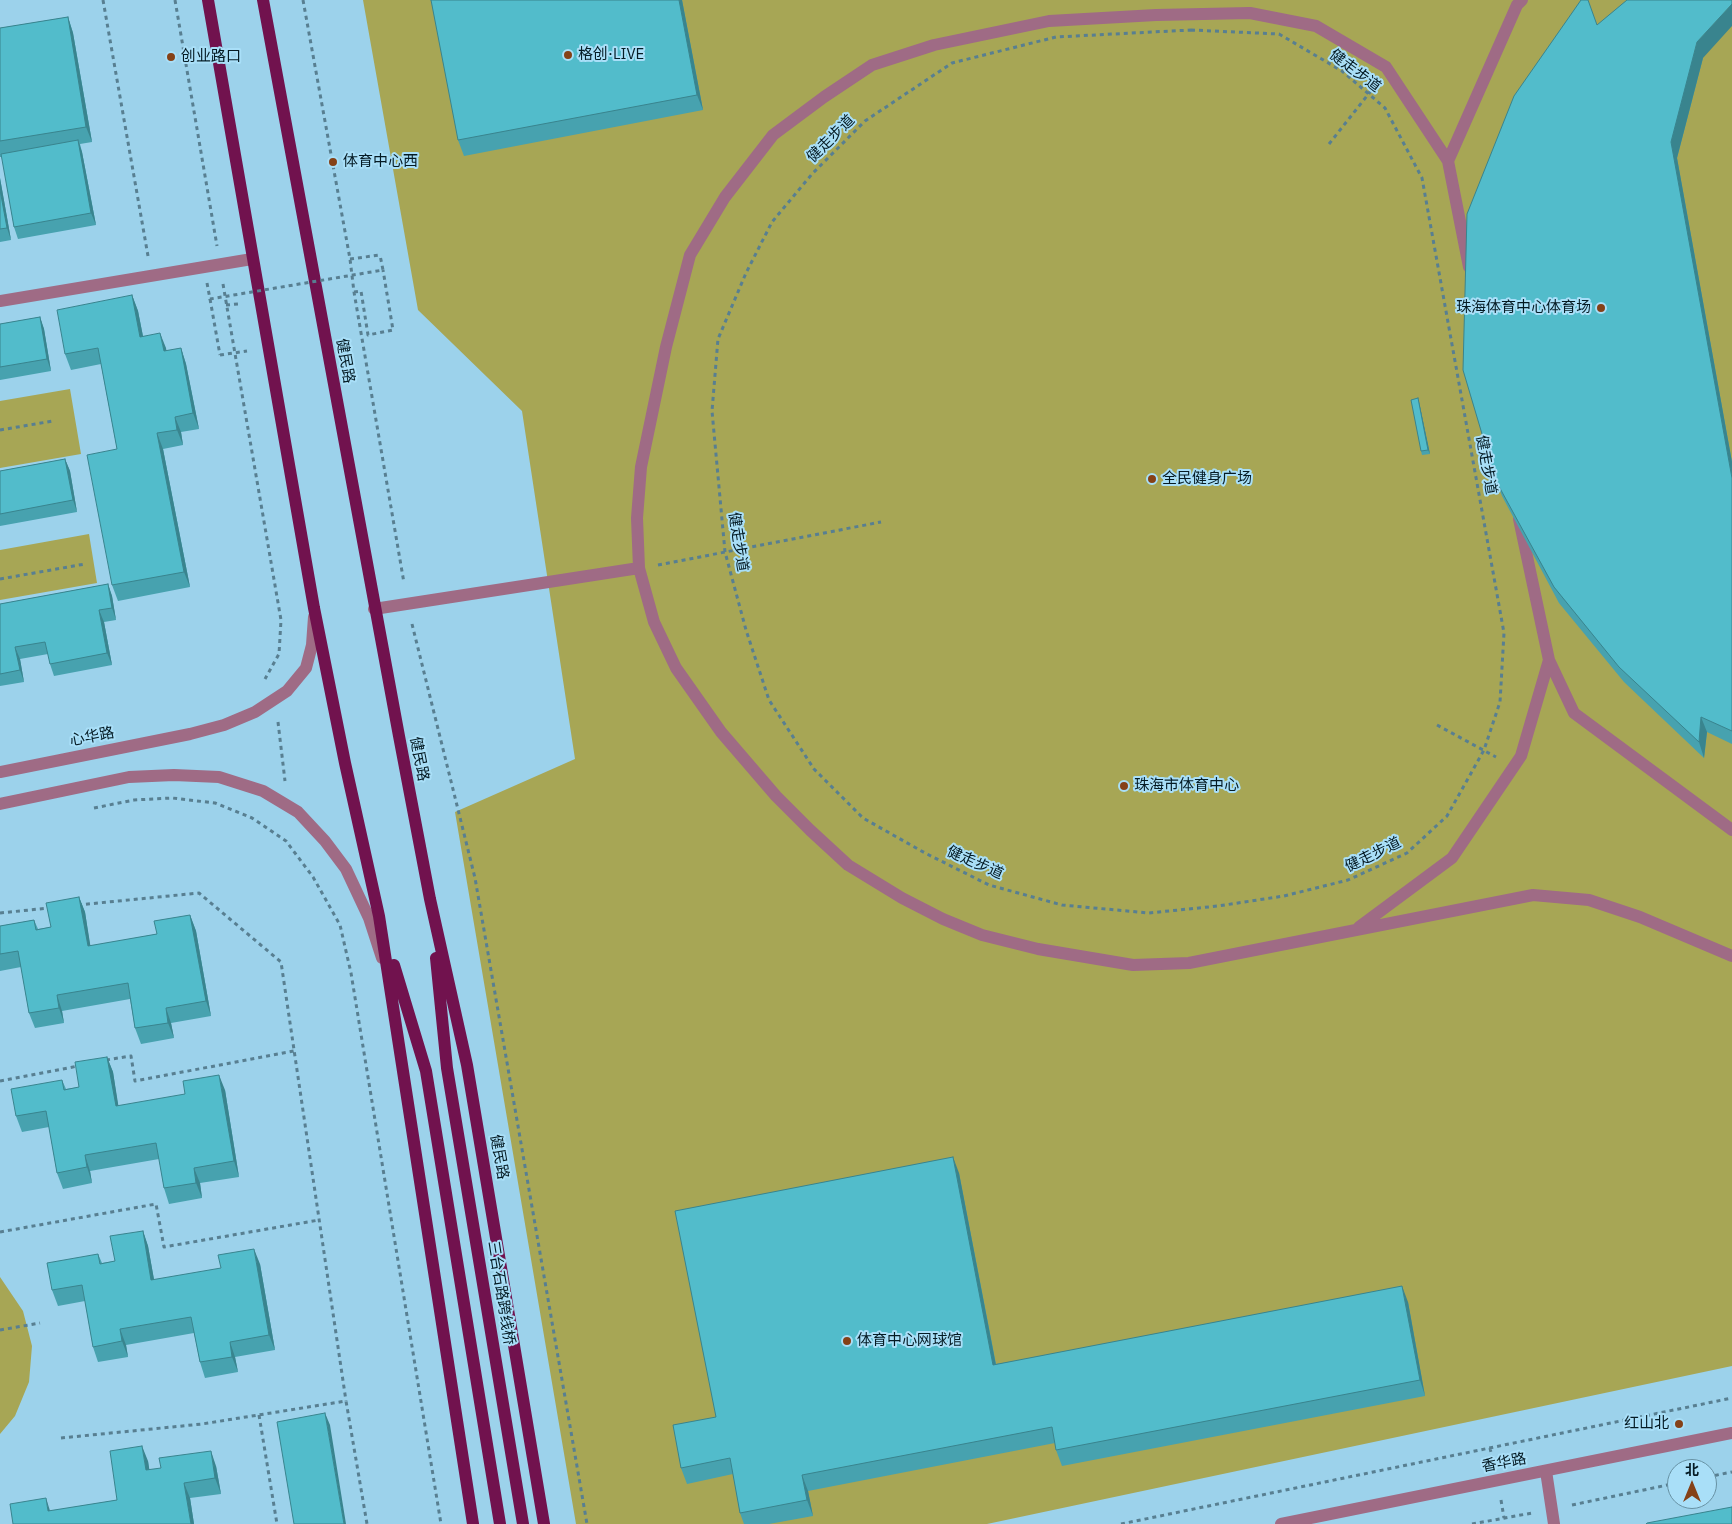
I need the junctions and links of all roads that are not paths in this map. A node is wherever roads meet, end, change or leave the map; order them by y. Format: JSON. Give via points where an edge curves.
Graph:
{"nodes":[{"id":1,"x":208,"y":0,"type":"edge"},
{"id":2,"x":263,"y":0,"type":"edge"},
{"id":3,"x":1522,"y":0,"type":"edge"},
{"id":4,"x":1448,"y":161,"type":"junction"},
{"id":5,"x":252,"y":259,"type":"junction"},
{"id":6,"x":1471,"y":277,"type":"edge"},
{"id":7,"x":0,"y":301,"type":"edge"},
{"id":8,"x":1517,"y":510,"type":"edge"},
{"id":9,"x":639,"y":568,"type":"junction"},
{"id":10,"x":314,"y":608,"type":"junction"},
{"id":11,"x":374,"y":609,"type":"junction"},
{"id":12,"x":1548,"y":660,"type":"junction"},
{"id":13,"x":0,"y":772,"type":"edge"},
{"id":14,"x":0,"y":804,"type":"edge"},
{"id":15,"x":1732,"y":830,"type":"edge"},
{"id":16,"x":430,"y":899,"type":"junction"},
{"id":17,"x":379,"y":916,"type":"junction"},
{"id":18,"x":1355,"y":930,"type":"junction"},
{"id":19,"x":1732,"y":956,"type":"edge"},
{"id":20,"x":390,"y":982,"type":"junction"},
{"id":21,"x":1732,"y":1433,"type":"edge"},
{"id":22,"x":1546,"y":1471,"type":"junction"},
{"id":23,"x":473,"y":1524,"type":"edge"},
{"id":24,"x":500,"y":1524,"type":"edge"},
{"id":25,"x":523,"y":1524,"type":"edge"},
{"id":26,"x":544,"y":1524,"type":"edge"},
{"id":27,"x":1282,"y":1524,"type":"edge"},
{"id":28,"x":1554,"y":1524,"type":"edge"}],
"edges":[{"from":1,"to":5,"type":"main road"},
{"from":2,"to":11,"type":"main road","name":"健民路"},
{"from":3,"to":4,"type":"street"},
{"from":4,"to":6,"type":"street"},
{"from":4,"to":9,"type":"street","via":[[1386,67],[1316,26],[1250,13],[1049,21],[934,44],[872,65],[773,135],[725,197],[690,254],[666,347],[641,467]]},
{"from":5,"to":7,"type":"street"},
{"from":5,"to":10,"type":"main road"},
{"from":8,"to":12,"type":"street"},
{"from":9,"to":11,"type":"street"},
{"from":9,"to":18,"type":"street","via":[[654,622],[676,668],[721,732],[776,796],[848,865],[943,919],[982,935],[1038,949],[1133,965],[1189,963]]},
{"from":10,"to":13,"type":"street","name":"心华路","via":[[312,645],[306,668],[286,691],[255,712],[190,734]]},
{"from":10,"to":17,"type":"main road"},
{"from":11,"to":16,"type":"main road","name":"健民路"},
{"from":12,"to":15,"type":"street","via":[[1574,712]]},
{"from":12,"to":18,"type":"street","via":[[1521,756],[1452,858]]},
{"from":14,"to":20,"type":"street","via":[[128,777],[174,774],[218,777],[263,791],[298,812],[346,869],[369,918]]},
{"from":16,"to":25,"type":"main road","name":"三台石路跨线桥","via":[[447,1068]]},
{"from":16,"to":26,"type":"main road","name":"健民路","via":[[467,1066]]},
{"from":17,"to":20,"type":"main road"},
{"from":17,"to":24,"type":"main road","via":[[426,1071]]},
{"from":18,"to":19,"type":"street","via":[[1533,895],[1589,900],[1640,916]]},
{"from":20,"to":23,"type":"main road"},
{"from":21,"to":22,"type":"street","name":"香华路"},
{"from":22,"to":27,"type":"street","name":"香华路"},
{"from":22,"to":28,"type":"street"}]}
